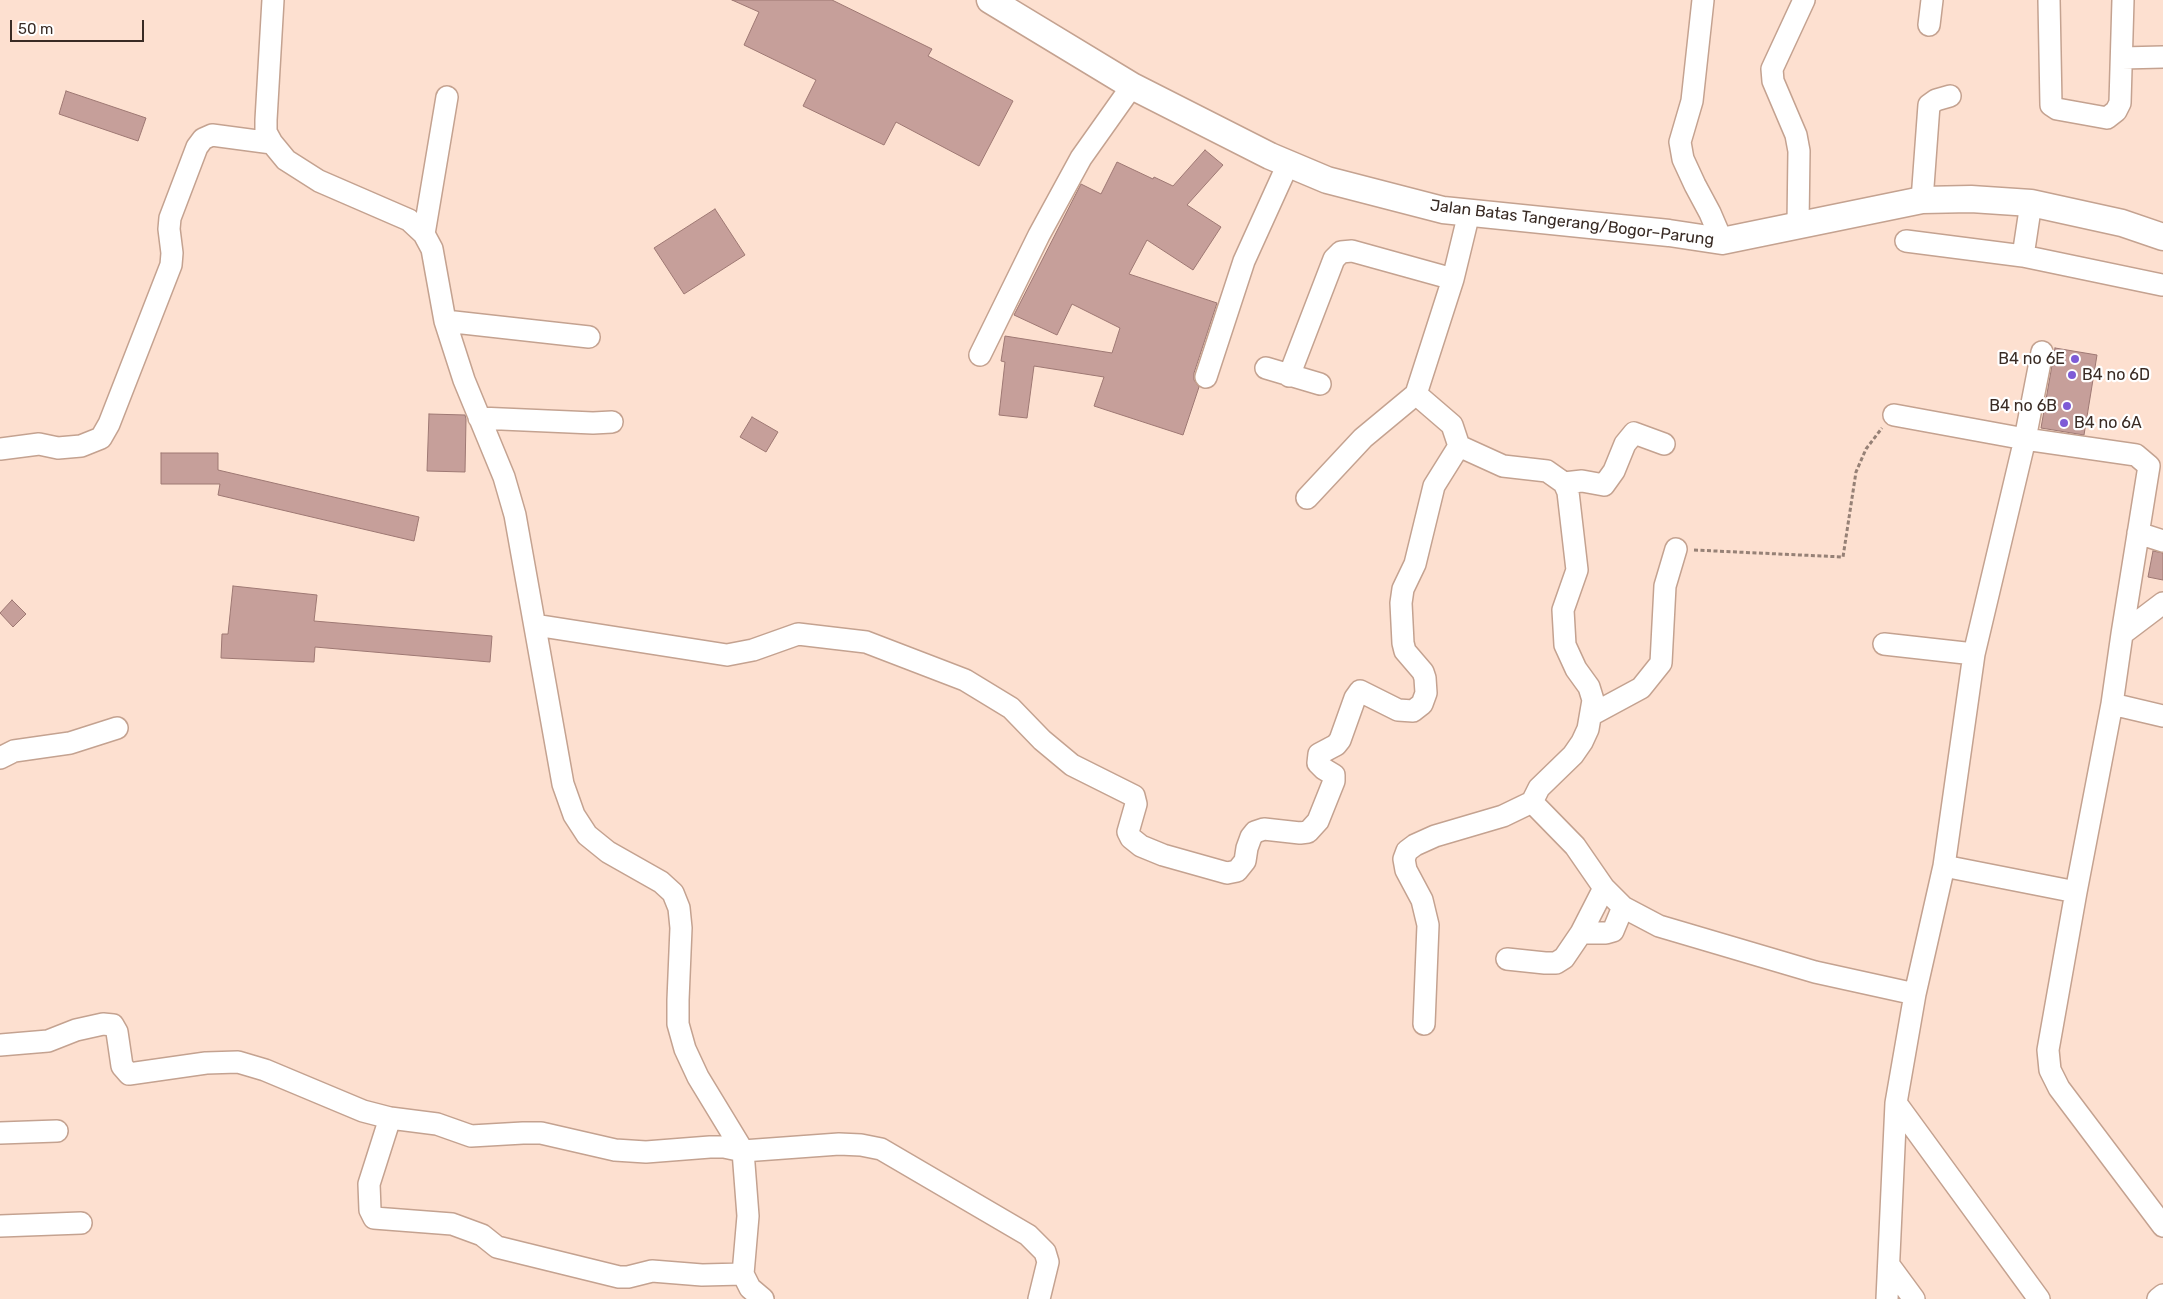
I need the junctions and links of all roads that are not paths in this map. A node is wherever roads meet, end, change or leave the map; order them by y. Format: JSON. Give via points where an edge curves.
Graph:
{"nodes":[{"id":1,"x":273,"y":0,"type":"edge"},
{"id":2,"x":990,"y":0,"type":"edge"},
{"id":3,"x":1703,"y":0,"type":"edge"},
{"id":4,"x":1804,"y":0,"type":"edge"},
{"id":5,"x":1932,"y":0,"type":"edge"},
{"id":6,"x":2049,"y":0,"type":"edge"},
{"id":7,"x":2124,"y":0,"type":"edge"},
{"id":8,"x":1929,"y":25,"type":"dead end"},
{"id":9,"x":2163,"y":57,"type":"edge"},
{"id":10,"x":2122,"y":58,"type":"junction"},
{"id":11,"x":1132,"y":86,"type":"junction"},
{"id":12,"x":447,"y":96,"type":"dead end"},
{"id":13,"x":1950,"y":96,"type":"dead end"},
{"id":14,"x":272,"y":143,"type":"junction"},
{"id":15,"x":1288,"y":164,"type":"junction"},
{"id":16,"x":1922,"y":200,"type":"junction"},
{"id":17,"x":2031,"y":203,"type":"junction"},
{"id":18,"x":1469,"y":213,"type":"junction"},
{"id":19,"x":1798,"y":224,"type":"junction"},
{"id":20,"x":424,"y":234,"type":"junction"},
{"id":21,"x":2163,"y":237,"type":"edge"},
{"id":22,"x":1722,"y":241,"type":"junction"},
{"id":23,"x":1906,"y":242,"type":"dead end"},
{"id":24,"x":2023,"y":256,"type":"junction"},
{"id":25,"x":1453,"y":279,"type":"junction"},
{"id":26,"x":2162,"y":285,"type":"edge"},
{"id":27,"x":445,"y":320,"type":"junction"},
{"id":28,"x":589,"y":337,"type":"dead end"},
{"id":29,"x":2042,"y":352,"type":"dead end"},
{"id":30,"x":980,"y":355,"type":"dead end"},
{"id":31,"x":1266,"y":368,"type":"dead end"},
{"id":32,"x":1289,"y":376,"type":"junction"},
{"id":33,"x":1206,"y":377,"type":"dead end"},
{"id":34,"x":1320,"y":384,"type":"dead end"},
{"id":35,"x":1416,"y":394,"type":"junction"},
{"id":36,"x":1894,"y":415,"type":"road end"},
{"id":37,"x":479,"y":418,"type":"junction"},
{"id":38,"x":612,"y":422,"type":"dead end"},
{"id":39,"x":2025,"y":439,"type":"junction"},
{"id":40,"x":1664,"y":444,"type":"dead end"},
{"id":41,"x":1459,"y":446,"type":"junction"},
{"id":42,"x":0,"y":448,"type":"edge"},
{"id":43,"x":1564,"y":483,"type":"junction"},
{"id":44,"x":1307,"y":498,"type":"dead end"},
{"id":45,"x":2138,"y":533,"type":"junction"},
{"id":46,"x":2163,"y":541,"type":"edge"},
{"id":47,"x":1676,"y":549,"type":"road end"},
{"id":48,"x":2163,"y":603,"type":"edge"},
{"id":49,"x":534,"y":625,"type":"junction"},
{"id":50,"x":2122,"y":634,"type":"junction"},
{"id":51,"x":1884,"y":644,"type":"dead end"},
{"id":52,"x":1974,"y":654,"type":"junction"},
{"id":53,"x":2112,"y":704,"type":"junction"},
{"id":54,"x":1591,"y":715,"type":"junction"},
{"id":55,"x":2163,"y":716,"type":"edge"},
{"id":56,"x":117,"y":728,"type":"dead end"},
{"id":57,"x":0,"y":758,"type":"edge"},
{"id":58,"x":1532,"y":802,"type":"junction"},
{"id":59,"x":1944,"y":866,"type":"junction"},
{"id":60,"x":1604,"y":888,"type":"junction"},
{"id":61,"x":2076,"y":892,"type":"junction"},
{"id":62,"x":1623,"y":907,"type":"junction"},
{"id":63,"x":1581,"y":933,"type":"junction"},
{"id":64,"x":1507,"y":959,"type":"dead end"},
{"id":65,"x":1915,"y":994,"type":"junction"},
{"id":66,"x":1424,"y":1024,"type":"dead end"},
{"id":67,"x":0,"y":1045,"type":"edge"},
{"id":68,"x":1896,"y":1103,"type":"junction"},
{"id":69,"x":390,"y":1118,"type":"junction"},
{"id":70,"x":57,"y":1131,"type":"dead end"},
{"id":71,"x":0,"y":1133,"type":"edge"},
{"id":72,"x":743,"y":1151,"type":"junction"},
{"id":73,"x":81,"y":1223,"type":"dead end"},
{"id":74,"x":0,"y":1226,"type":"edge"},
{"id":75,"x":2163,"y":1226,"type":"edge"},
{"id":76,"x":1889,"y":1265,"type":"junction"},
{"id":77,"x":742,"y":1274,"type":"junction"},
{"id":78,"x":2163,"y":1295,"type":"edge"},
{"id":79,"x":763,"y":1299,"type":"edge"},
{"id":80,"x":1039,"y":1299,"type":"edge"},
{"id":81,"x":1887,"y":1299,"type":"edge"},
{"id":82,"x":1914,"y":1299,"type":"edge"},
{"id":83,"x":2039,"y":1299,"type":"edge"},
{"id":84,"x":2158,"y":1299,"type":"edge"}],
"edges":[{"from":1,"to":14,"type":"street","via":[[266,120],[266,132]]},
{"from":2,"to":11,"type":"main road","name":"Jalan Batas Tangerang/Bogor–Parung"},
{"from":3,"to":22,"type":"street","via":[[1692,101],[1680,142],[1694,185]]},
{"from":4,"to":19,"type":"street","via":[[1772,69],[1773,81],[1796,135],[1799,151]]},
{"from":5,"to":8,"type":"street"},
{"from":6,"to":10,"type":"street","via":[[2050,100],[2053,107],[2107,118],[2120,103]]},
{"from":7,"to":10,"type":"street"},
{"from":9,"to":10,"type":"street"},
{"from":11,"to":15,"type":"main road","name":"Jalan Batas Tangerang/Bogor–Parung"},
{"from":11,"to":30,"type":"street","via":[[1081,158]]},
{"from":12,"to":20,"type":"street"},
{"from":13,"to":16,"type":"street","via":[[1930,105]]},
{"from":14,"to":20,"type":"street","via":[[286,160],[319,180],[409,220]]},
{"from":14,"to":42,"type":"street","via":[[212,135],[197,147],[170,218],[171,265],[101,438],[81,446],[58,448],[39,444]]},
{"from":15,"to":18,"type":"main road","name":"Jalan Batas Tangerang/Bogor–Parung","via":[[1366,192]]},
{"from":15,"to":33,"type":"street","via":[[1244,261]]},
{"from":16,"to":17,"type":"main road","name":"Jalan Batas Tangerang/Bogor–Parung"},
{"from":16,"to":19,"type":"main road","name":"Jalan Batas Tangerang/Bogor–Parung"},
{"from":17,"to":21,"type":"main road","name":"Jalan Batas Tangerang/Bogor–Parung","via":[[2122,223]]},
{"from":17,"to":24,"type":"street"},
{"from":18,"to":22,"type":"main road","name":"Jalan Batas Tangerang/Bogor–Parung"},
{"from":18,"to":25,"type":"street"},
{"from":19,"to":22,"type":"main road","name":"Jalan Batas Tangerang/Bogor–Parung"},
{"from":20,"to":27,"type":"street","via":[[432,249]]},
{"from":23,"to":24,"type":"street"},
{"from":24,"to":26,"type":"street"},
{"from":25,"to":32,"type":"street","via":[[1352,251],[1341,252],[1334,259]]},
{"from":25,"to":35,"type":"street"},
{"from":27,"to":28,"type":"street"},
{"from":27,"to":37,"type":"street"},
{"from":29,"to":39,"type":"street"},
{"from":31,"to":32,"type":"street"},
{"from":32,"to":34,"type":"street"},
{"from":35,"to":41,"type":"street","via":[[1452,425]]},
{"from":35,"to":44,"type":"street","via":[[1363,438]]},
{"from":36,"to":39,"type":"street"},
{"from":37,"to":38,"type":"street"},
{"from":37,"to":49,"type":"street","via":[[504,477],[515,515]]},
{"from":39,"to":45,"type":"street","via":[[2136,454],[2147,463],[2150,469]]},
{"from":39,"to":52,"type":"street"},
{"from":40,"to":43,"type":"street","via":[[1634,432],[1604,485]]},
{"from":41,"to":43,"type":"street","via":[[1503,466],[1547,471]]},
{"from":41,"to":49,"type":"street","via":[[1434,486],[1418,557],[1403,589],[1403,644],[1425,678],[1426,693],[1422,704],[1413,710],[1398,710],[1360,691],[1340,740],[1318,754],[1318,762],[1334,775],[1334,781],[1318,821],[1308,832],[1264,829],[1255,832],[1245,861],[1237,871],[1227,873],[1141,846],[1128,832],[1136,804],[1134,796],[1072,765],[1011,708],[965,680],[874,645],[798,634],[753,650],[727,654]]},
{"from":43,"to":54,"type":"street","via":[[1570,505],[1577,570],[1564,610],[1565,645],[1573,665],[1589,686],[1593,700]]},
{"from":45,"to":46,"type":"street"},
{"from":45,"to":50,"type":"street"},
{"from":47,"to":54,"type":"street","via":[[1665,586],[1661,663],[1641,688]]},
{"from":48,"to":50,"type":"street"},
{"from":49,"to":72,"type":"street","via":[[563,784],[574,815],[587,835],[608,852],[673,893],[681,928],[678,1024],[698,1077]]},
{"from":50,"to":53,"type":"street"},
{"from":51,"to":52,"type":"street"},
{"from":52,"to":59,"type":"street"},
{"from":53,"to":55,"type":"street"},
{"from":53,"to":61,"type":"street"},
{"from":54,"to":58,"type":"street","via":[[1588,729],[1573,755],[1539,788]]},
{"from":56,"to":57,"type":"street","via":[[70,743],[14,751]]},
{"from":58,"to":60,"type":"street","via":[[1575,846]]},
{"from":58,"to":66,"type":"street","via":[[1503,816],[1435,836],[1407,851],[1404,860],[1406,870],[1422,900],[1428,925]]},
{"from":59,"to":61,"type":"street"},
{"from":59,"to":65,"type":"street"},
{"from":60,"to":62,"type":"street"},
{"from":60,"to":63,"type":"street"},
{"from":61,"to":75,"type":"street","via":[[2048,1050],[2050,1070],[2059,1088]]},
{"from":62,"to":63,"type":"street","via":[[1614,931]]},
{"from":62,"to":65,"type":"street","via":[[1659,926],[1711,943],[1815,972]]},
{"from":63,"to":64,"type":"street","via":[[1564,958],[1556,963]]},
{"from":65,"to":68,"type":"street"},
{"from":67,"to":69,"type":"street","via":[[48,1041],[76,1030],[112,1025],[118,1032],[122,1066],[129,1074],[206,1063],[238,1062],[363,1111]]},
{"from":68,"to":76,"type":"street"},
{"from":68,"to":83,"type":"street"},
{"from":69,"to":72,"type":"street","via":[[437,1124],[471,1136],[541,1133],[615,1150],[646,1152],[724,1147]]},
{"from":69,"to":77,"type":"street","via":[[370,1184],[370,1210],[374,1218],[452,1224],[482,1235],[497,1247],[620,1277],[652,1271]]},
{"from":70,"to":71,"type":"street"},
{"from":72,"to":77,"type":"street","via":[[748,1216]]},
{"from":72,"to":80,"type":"street","via":[[839,1144],[881,1150],[1028,1235],[1045,1252],[1048,1262]]},
{"from":73,"to":74,"type":"street"},
{"from":76,"to":81,"type":"street"},
{"from":76,"to":82,"type":"street"},
{"from":77,"to":79,"type":"street","via":[[750,1288]]},
{"from":78,"to":84,"type":"street"}]}
